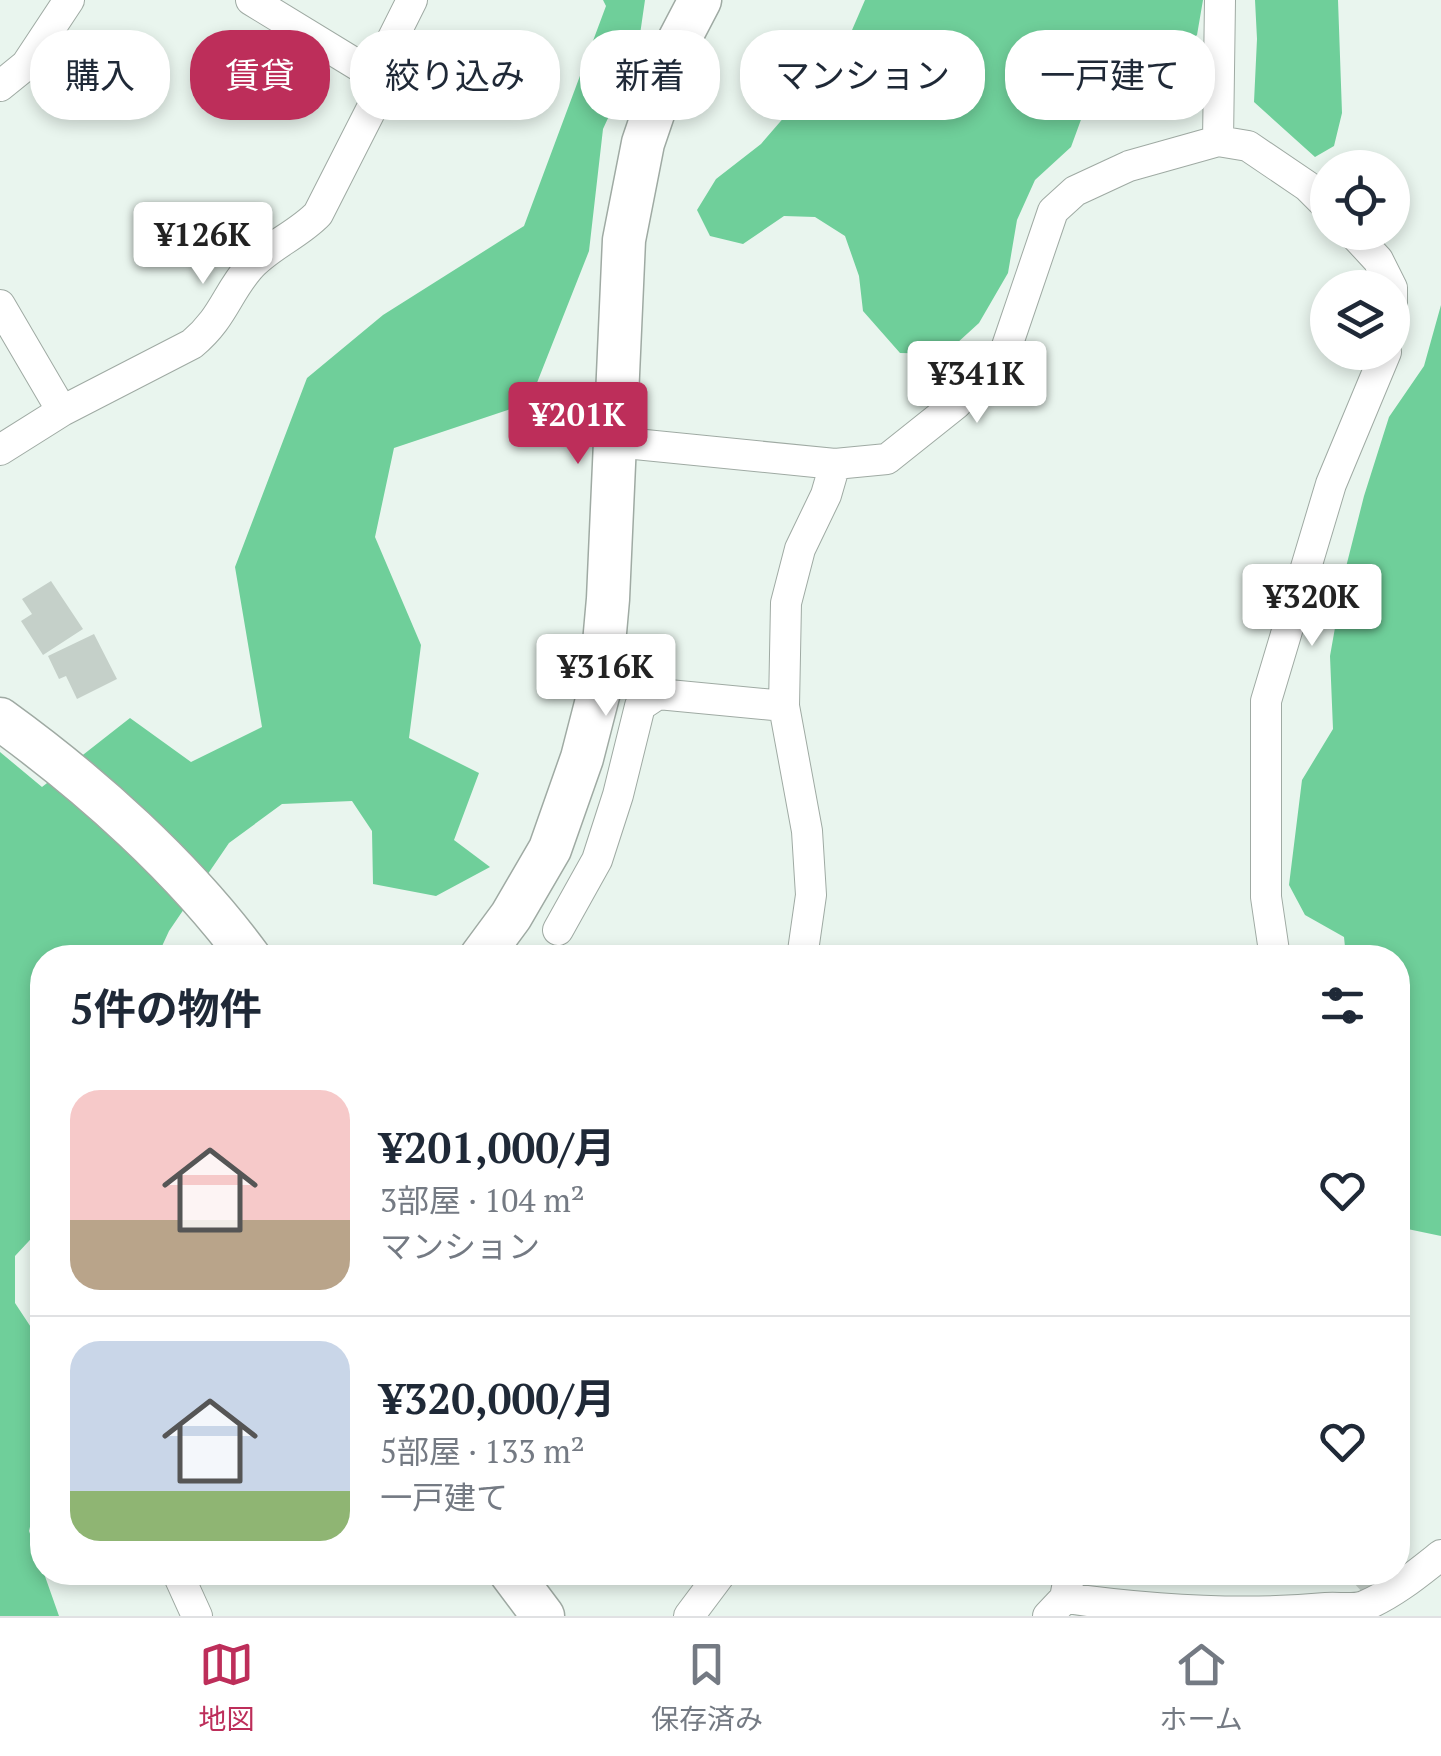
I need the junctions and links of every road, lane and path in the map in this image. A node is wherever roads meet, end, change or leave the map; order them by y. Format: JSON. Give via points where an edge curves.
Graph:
{"nodes":[{"id":1,"x":69,"y":0,"type":"edge"},
{"id":2,"x":250,"y":0,"type":"edge"},
{"id":3,"x":412,"y":0,"type":"edge"},
{"id":4,"x":700,"y":0,"type":"edge"},
{"id":5,"x":1220,"y":0,"type":"edge"},
{"id":6,"x":397,"y":30,"type":"edge"},
{"id":7,"x":350,"y":62,"type":"edge"},
{"id":8,"x":0,"y":86,"type":"edge"},
{"id":9,"x":366,"y":120,"type":"edge"},
{"id":10,"x":1218,"y":141,"type":"junction"},
{"id":11,"x":1310,"y":189,"type":"edge"},
{"id":12,"x":0,"y":305,"type":"edge"},
{"id":13,"x":1378,"y":370,"type":"edge"},
{"id":14,"x":62,"y":411,"type":"junction"},
{"id":15,"x":615,"y":442,"type":"junction"},
{"id":16,"x":0,"y":450,"type":"edge"},
{"id":17,"x":834,"y":464,"type":"junction"},
{"id":18,"x":784,"y":706,"type":"junction"},
{"id":19,"x":0,"y":719,"type":"edge"},
{"id":20,"x":558,"y":930,"type":"dead end"},
{"id":21,"x":239,"y":945,"type":"edge"},
{"id":22,"x":490,"y":945,"type":"edge"},
{"id":23,"x":804,"y":945,"type":"edge"},
{"id":24,"x":1274,"y":945,"type":"edge"},
{"id":25,"x":1441,"y":1555,"type":"edge"},
{"id":26,"x":1410,"y":1580,"type":"edge"},
{"id":27,"x":183,"y":1585,"type":"edge"},
{"id":28,"x":518,"y":1585,"type":"edge"},
{"id":29,"x":712,"y":1585,"type":"edge"},
{"id":30,"x":1403,"y":1585,"type":"edge"},
{"id":31,"x":1061,"y":1595,"type":"edge"},
{"id":32,"x":537,"y":1614,"type":"edge"},
{"id":33,"x":197,"y":1616,"type":"edge"},
{"id":34,"x":689,"y":1616,"type":"edge"}],
"edges":[{"from":1,"to":8,"type":"street","via":[[26,66]]},
{"from":2,"to":7,"type":"street"},
{"from":3,"to":6,"type":"street"},
{"from":4,"to":15,"type":"street","via":[[676,46],[644,143],[624,240]]},
{"from":5,"to":10,"type":"street"},
{"from":9,"to":14,"type":"street","via":[[318,214],[250,267],[220,317],[192,344]]},
{"from":10,"to":11,"type":"street","via":[[1248,146]]},
{"from":10,"to":17,"type":"street","via":[[1129,166],[1075,191],[1054,211],[1004,352],[956,404],[888,460]]},
{"from":12,"to":14,"type":"street"},
{"from":13,"to":24,"type":"street","via":[[1330,484],[1266,702],[1266,897]]},
{"from":14,"to":16,"type":"street"},
{"from":15,"to":17,"type":"street"},
{"from":15,"to":22,"type":"street","via":[[600,688],[550,849]]},
{"from":17,"to":18,"type":"street","via":[[786,603]]},
{"from":18,"to":20,"type":"street","via":[[658,694],[640,706],[598,860]]},
{"from":18,"to":23,"type":"street","via":[[808,847],[811,895]]},
{"from":19,"to":21,"type":"street","via":[[94,794],[183,879]]},
{"from":25,"to":26,"type":"street"},
{"from":27,"to":33,"type":"street"},
{"from":28,"to":32,"type":"street"},
{"from":29,"to":34,"type":"street"},
{"from":30,"to":31,"type":"street","via":[[1360,1608],[1280,1614],[1149,1609]]}]}
